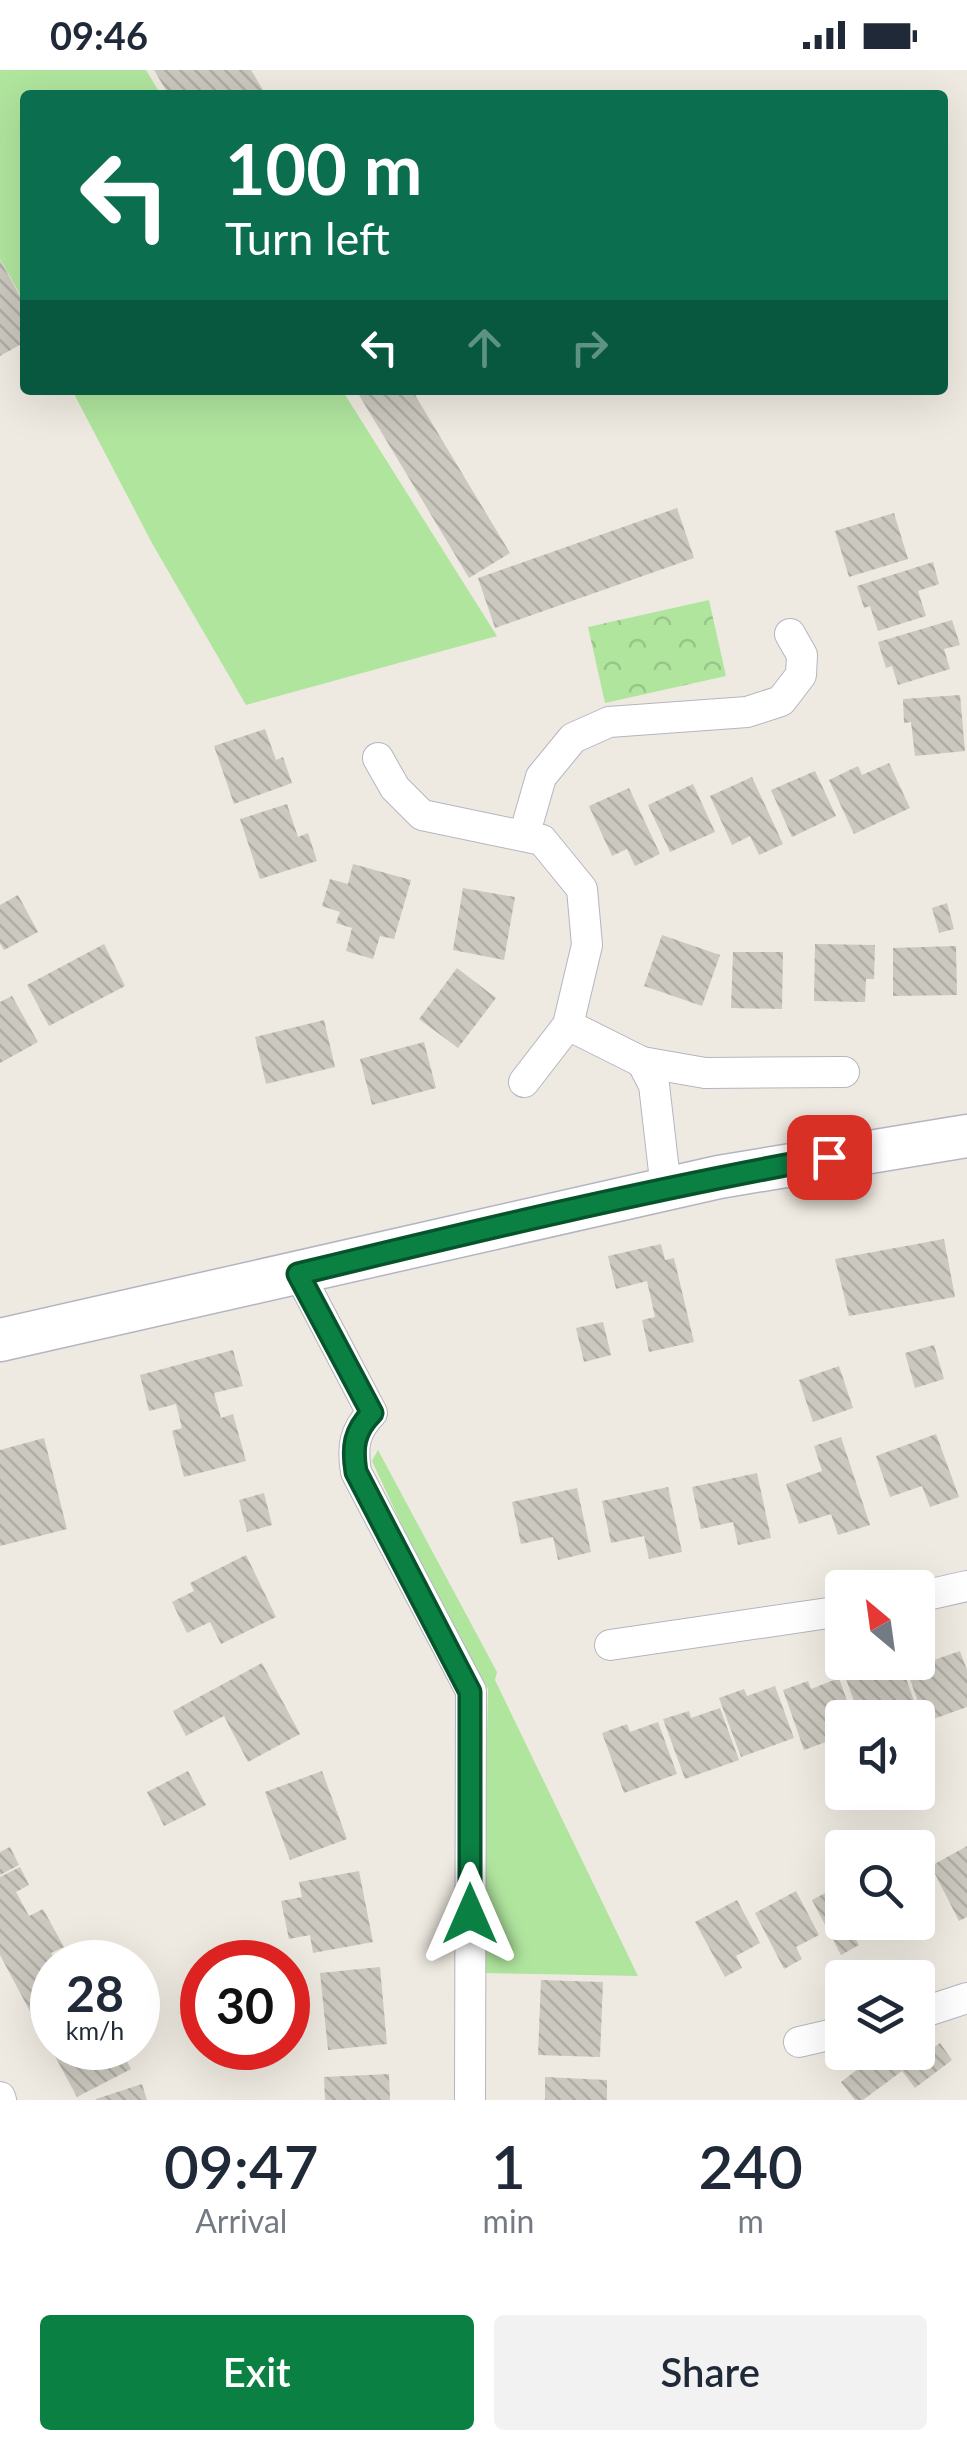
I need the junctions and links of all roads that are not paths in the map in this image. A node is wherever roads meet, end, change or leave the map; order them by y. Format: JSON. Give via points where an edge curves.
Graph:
{"nodes":[{"id":1,"x":790,"y":634,"type":"dead end"},
{"id":2,"x":378,"y":758,"type":"dead end"},
{"id":3,"x":524,"y":836,"type":"junction"},
{"id":4,"x":568,"y":1025,"type":"junction"},
{"id":5,"x":642,"y":1062,"type":"junction"},
{"id":6,"x":844,"y":1072,"type":"dead end"},
{"id":7,"x":524,"y":1082,"type":"dead end"},
{"id":8,"x":967,"y":1136,"type":"edge"},
{"id":9,"x":666,"y":1188,"type":"junction"},
{"id":10,"x":298,"y":1274,"type":"junction"},
{"id":11,"x":0,"y":1340,"type":"edge"},
{"id":12,"x":967,"y":1586,"type":"edge"},
{"id":13,"x":935,"y":1593,"type":"edge"},
{"id":14,"x":825,"y":1613,"type":"edge"},
{"id":15,"x":610,"y":1645,"type":"dead end"},
{"id":16,"x":967,"y":1998,"type":"edge"},
{"id":17,"x":935,"y":2008,"type":"edge"},
{"id":18,"x":825,"y":2036,"type":"edge"},
{"id":19,"x":799,"y":2042,"type":"dead end"},
{"id":20,"x":470,"y":2100,"type":"edge"}],
"edges":[{"from":1,"to":3,"type":"street","via":[[802,655],[801,675],[781,701],[748,712],[608,722],[573,738],[541,777]]},
{"from":2,"to":3,"type":"street","via":[[422,815]]},
{"from":3,"to":4,"type":"street","via":[[542,840],[582,889],[587,945]]},
{"from":4,"to":5,"type":"street"},
{"from":4,"to":7,"type":"street"},
{"from":5,"to":6,"type":"street","via":[[706,1073]]},
{"from":5,"to":9,"type":"street","via":[[654,1085]]},
{"from":8,"to":9,"type":"main road"},
{"from":9,"to":10,"type":"main road"},
{"from":10,"to":11,"type":"main road"},
{"from":10,"to":20,"type":"street","via":[[372,1413],[359,1426],[352,1449],[356,1472],[470,1692]]},
{"from":12,"to":13,"type":"street"},
{"from":14,"to":15,"type":"street"},
{"from":16,"to":17,"type":"street"},
{"from":18,"to":19,"type":"street"}]}
